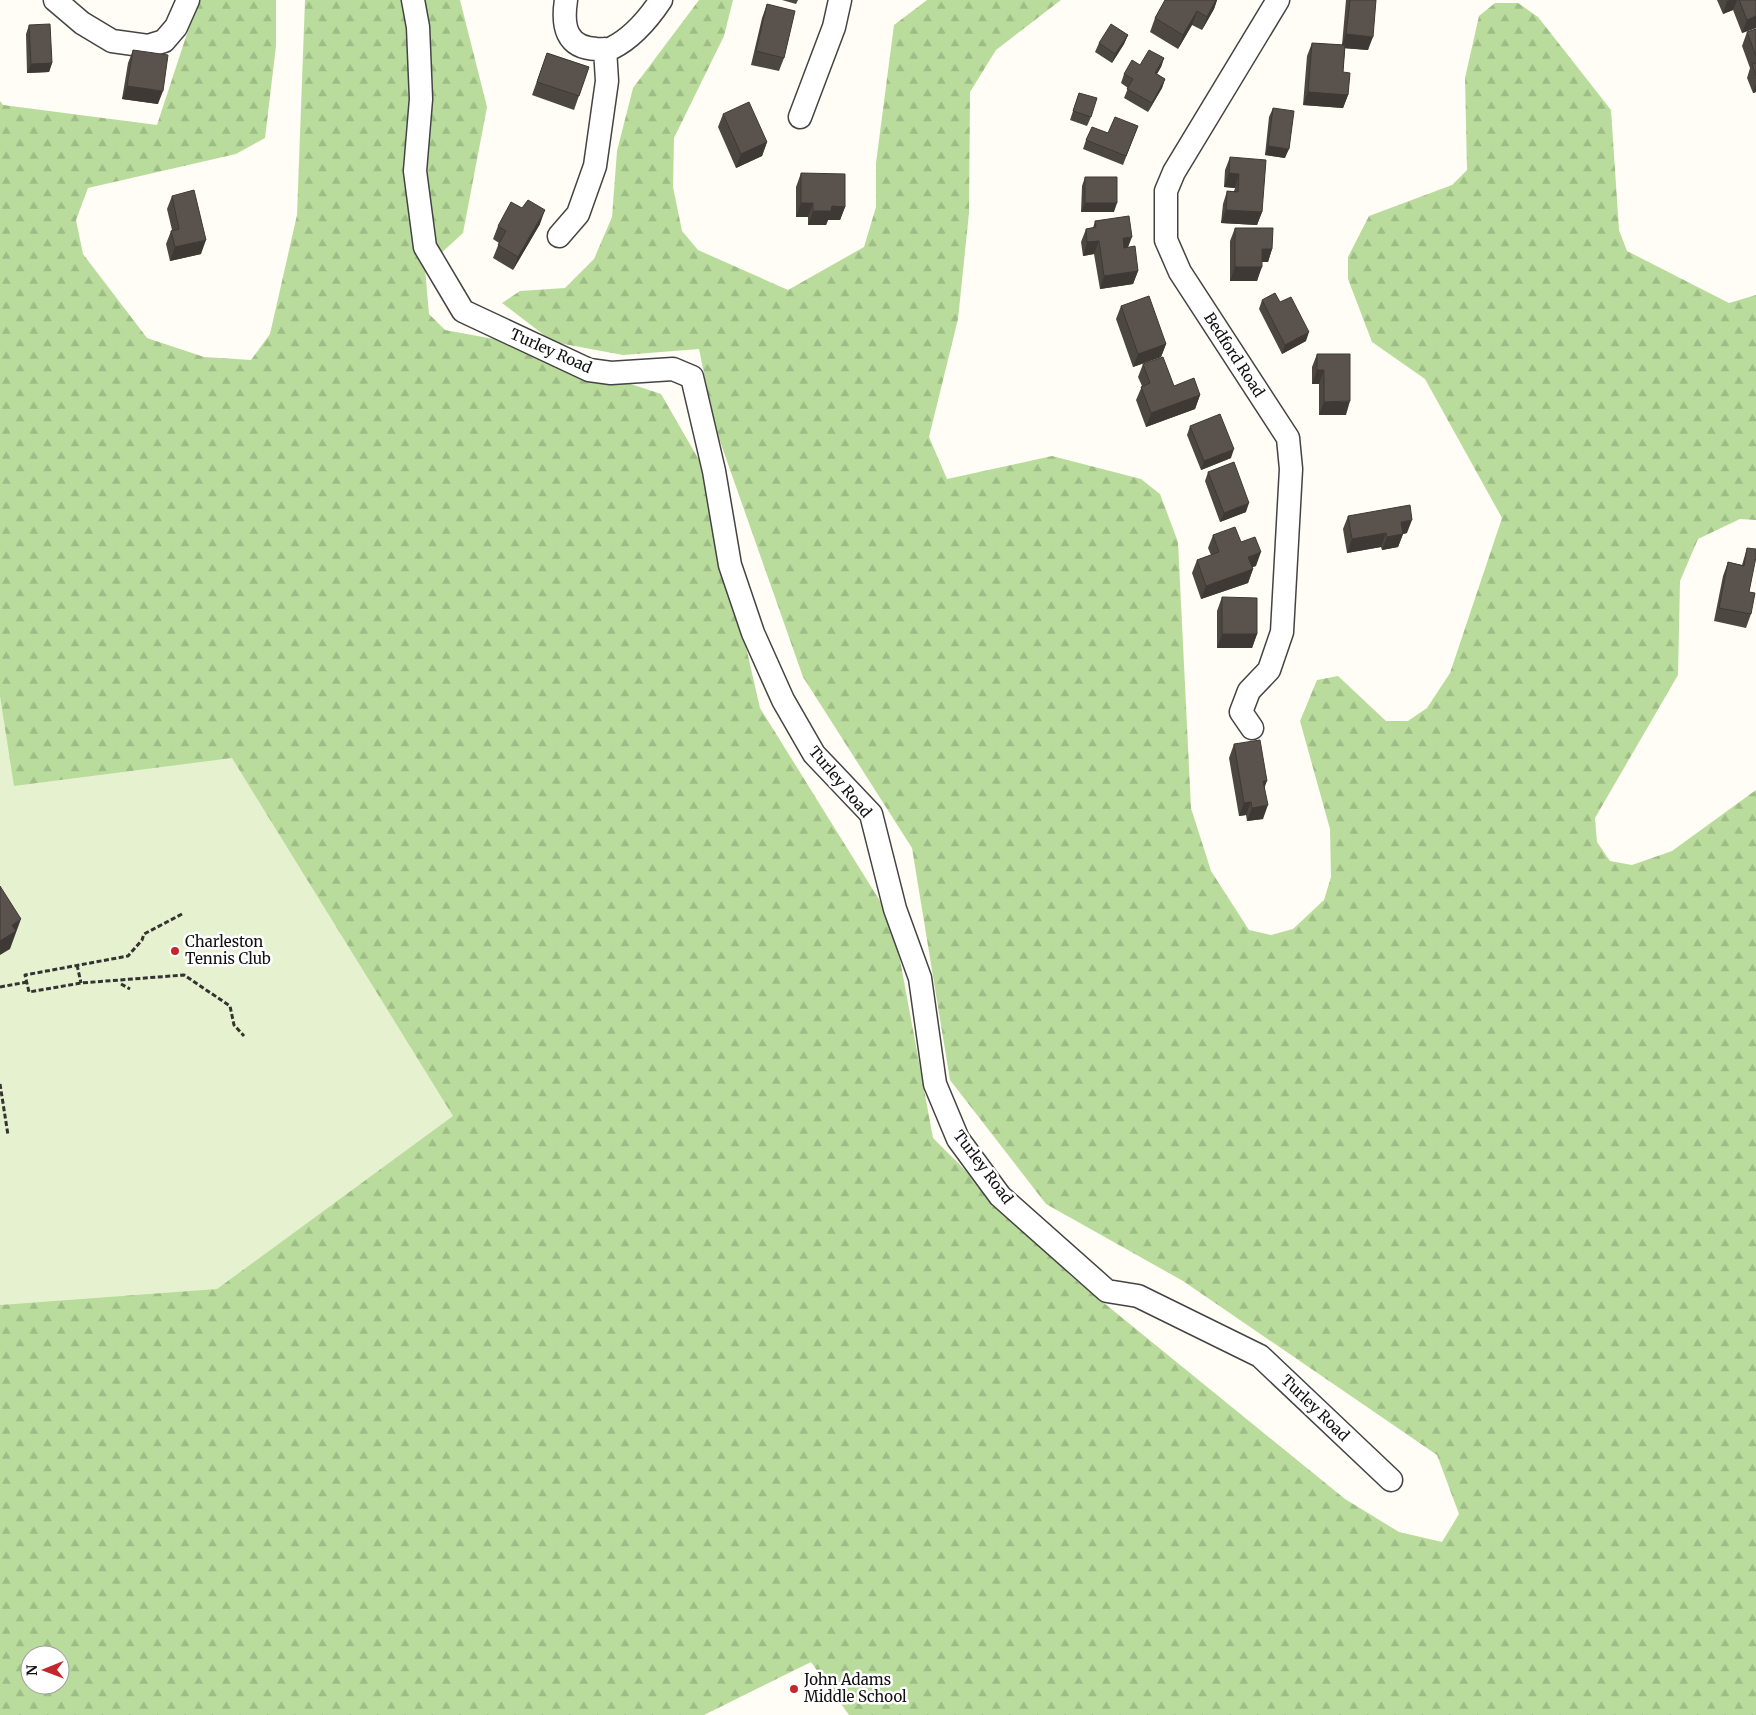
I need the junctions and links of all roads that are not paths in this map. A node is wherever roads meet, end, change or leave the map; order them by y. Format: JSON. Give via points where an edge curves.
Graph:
{"nodes":[{"id":1,"x":55,"y":0,"type":"edge"},
{"id":2,"x":188,"y":0,"type":"edge"},
{"id":3,"x":413,"y":0,"type":"edge"},
{"id":4,"x":566,"y":0,"type":"edge"},
{"id":5,"x":661,"y":0,"type":"edge"},
{"id":6,"x":840,"y":0,"type":"edge"},
{"id":7,"x":1278,"y":0,"type":"edge"},
{"id":8,"x":605,"y":49,"type":"junction"},
{"id":9,"x":800,"y":117,"type":"dead end"},
{"id":10,"x":559,"y":236,"type":"dead end"},
{"id":11,"x":1252,"y":728,"type":"dead end"},
{"id":12,"x":1391,"y":1480,"type":"dead end"}],
"edges":[{"from":1,"to":2,"type":"street","via":[[82,23],[112,41],[148,46],[164,41],[176,27]]},
{"from":3,"to":12,"type":"street","name":"Turley Road","via":[[418,27],[421,99],[415,171],[425,247],[463,311],[589,370],[673,369],[692,377],[714,471],[730,565],[753,633],[783,700],[814,754],[872,814],[894,909],[920,978],[935,1084],[958,1139],[1000,1196],[1107,1291],[1138,1296],[1260,1356]]},
{"from":4,"to":8,"type":"street","via":[[564,14],[568,36],[584,49]]},
{"from":5,"to":8,"type":"street","via":[[632,34],[610,50]]},
{"from":6,"to":9,"type":"street","via":[[834,27]]},
{"from":7,"to":11,"type":"street","name":"Bedford Road","via":[[1174,172],[1166,191],[1166,240],[1180,272],[1288,438],[1292,469],[1282,632],[1269,670],[1249,692],[1241,712]]},
{"from":8,"to":10,"type":"street","via":[[607,81],[595,166],[578,214]]}]}
